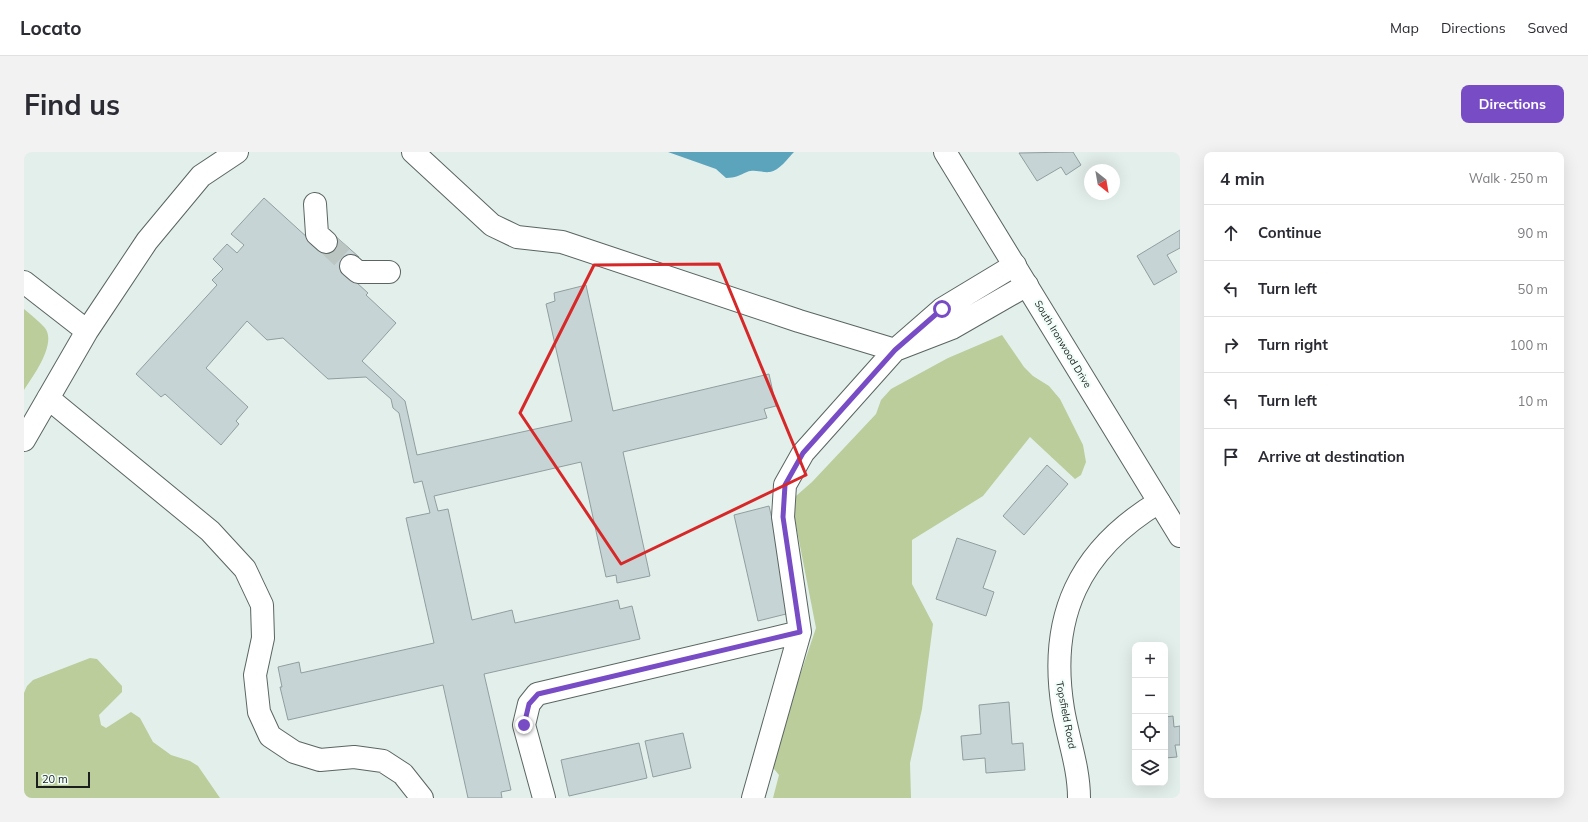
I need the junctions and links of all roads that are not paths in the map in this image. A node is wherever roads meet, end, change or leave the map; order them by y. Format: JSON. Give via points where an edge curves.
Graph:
{"nodes":[{"id":1,"x":237,"y":152,"type":"edge"},
{"id":2,"x":413,"y":152,"type":"edge"},
{"id":3,"x":945,"y":152,"type":"edge"},
{"id":4,"x":315,"y":204,"type":"dead end"},
{"id":5,"x":326,"y":242,"type":"tunnel mouth"},
{"id":6,"x":1015,"y":265,"type":"junction"},
{"id":7,"x":351,"y":266,"type":"tunnel mouth"},
{"id":8,"x":389,"y":272,"type":"dead end"},
{"id":9,"x":24,"y":282,"type":"edge"},
{"id":10,"x":1027,"y":285,"type":"junction"},
{"id":11,"x":87,"y":331,"type":"junction"},
{"id":12,"x":895,"y":350,"type":"junction"},
{"id":13,"x":48,"y":398,"type":"junction"},
{"id":14,"x":24,"y":440,"type":"edge"},
{"id":15,"x":1159,"y":502,"type":"junction"},
{"id":16,"x":1180,"y":536,"type":"edge"},
{"id":17,"x":800,"y":632,"type":"junction"},
{"id":18,"x":422,"y":798,"type":"edge"},
{"id":19,"x":544,"y":798,"type":"edge"},
{"id":20,"x":753,"y":798,"type":"edge"},
{"id":21,"x":1079,"y":798,"type":"edge"}],
"edges":[{"from":1,"to":11,"type":"main road","via":[[201,176],[152,235]]},
{"from":2,"to":12,"type":"main road","via":[[492,225],[518,237],[562,242]]},
{"from":3,"to":6,"type":"main road","name":"South Ironwood Drive"},
{"from":4,"to":5,"type":"main road","via":[[317,234]]},
{"from":6,"to":10,"type":"main road","name":"South Ironwood Drive"},
{"from":6,"to":12,"type":"main road","via":[[942,309]]},
{"from":7,"to":8,"type":"main road","via":[[358,272]]},
{"from":9,"to":11,"type":"main road"},
{"from":10,"to":12,"type":"main road","via":[[952,328]]},
{"from":10,"to":15,"type":"main road","name":"South Ironwood Drive"},
{"from":11,"to":13,"type":"main road"},
{"from":12,"to":17,"type":"main road","via":[[803,453],[785,485],[783,517]]},
{"from":13,"to":14,"type":"main road"},
{"from":13,"to":18,"type":"main road","via":[[210,532],[245,569],[262,605],[263,638],[255,675],[259,712],[270,736],[294,752],[320,760],[354,757],[383,761],[403,774]]},
{"from":15,"to":16,"type":"main road","name":"South Ironwood Drive"},
{"from":15,"to":21,"type":"main road","name":"Topsfield Road","via":[[1124,526],[1096,554],[1067,609],[1062,627],[1059,683],[1076,766]]},
{"from":17,"to":19,"type":"main road","via":[[538,694],[529,704],[524,725]]},
{"from":17,"to":20,"type":"main road"}]}
